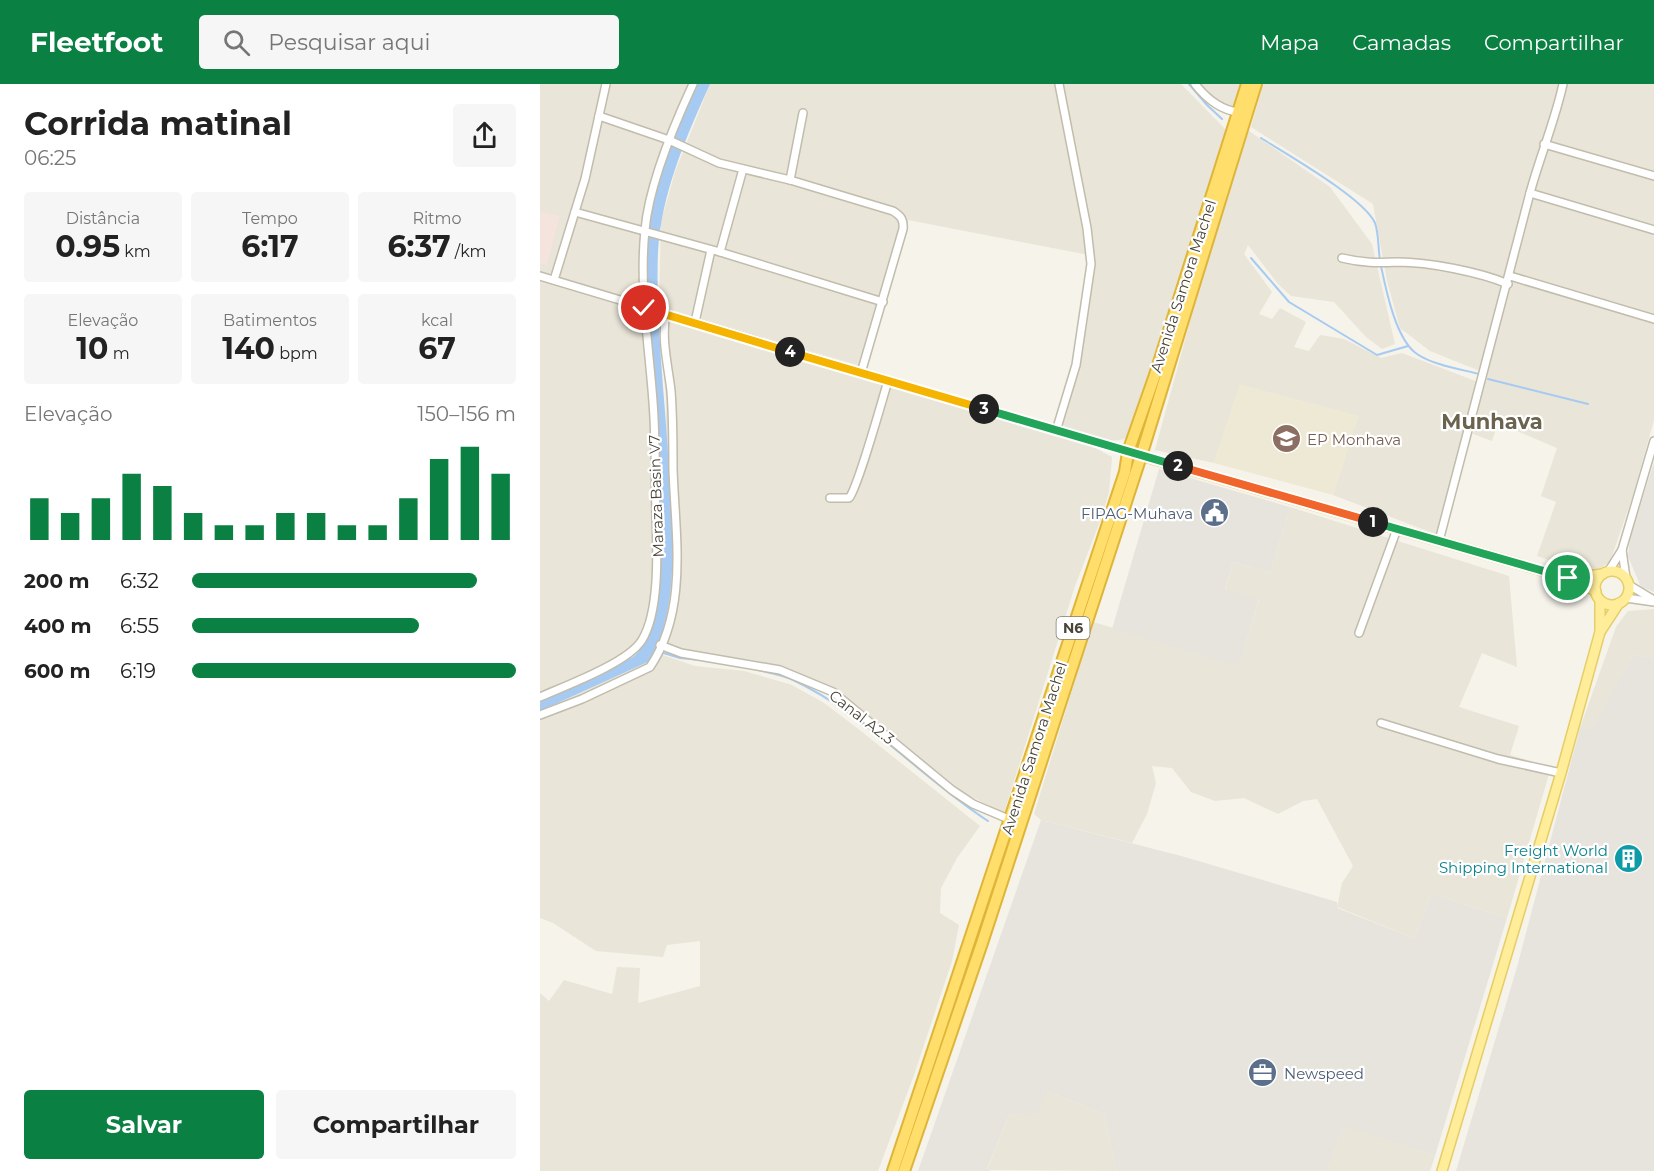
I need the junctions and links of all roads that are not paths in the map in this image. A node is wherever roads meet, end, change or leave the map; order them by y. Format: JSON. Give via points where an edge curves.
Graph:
{"nodes":[{"id":1,"x":606,"y":84,"type":"edge"},
{"id":2,"x":693,"y":84,"type":"edge"},
{"id":3,"x":1059,"y":84,"type":"edge"},
{"id":4,"x":1195,"y":84,"type":"edge"},
{"id":5,"x":1247,"y":84,"type":"edge"},
{"id":6,"x":1256,"y":84,"type":"edge"},
{"id":7,"x":1563,"y":84,"type":"edge"},
{"id":8,"x":1238,"y":112,"type":"junction"},
{"id":9,"x":802,"y":113,"type":"dead end"},
{"id":10,"x":599,"y":116,"type":"junction"},
{"id":11,"x":669,"y":140,"type":"junction"},
{"id":12,"x":1544,"y":144,"type":"junction"},
{"id":13,"x":743,"y":169,"type":"junction"},
{"id":14,"x":1654,"y":176,"type":"edge"},
{"id":15,"x":790,"y":180,"type":"junction"},
{"id":16,"x":1530,"y":193,"type":"junction"},
{"id":17,"x":575,"y":212,"type":"junction"},
{"id":18,"x":1654,"y":230,"type":"edge"},
{"id":19,"x":645,"y":232,"type":"junction"},
{"id":20,"x":711,"y":250,"type":"junction"},
{"id":21,"x":720,"y":252,"type":"junction"},
{"id":22,"x":1342,"y":258,"type":"dead end"},
{"id":23,"x":540,"y":276,"type":"edge"},
{"id":24,"x":554,"y":280,"type":"junction"},
{"id":25,"x":1509,"y":280,"type":"junction"},
{"id":26,"x":883,"y":303,"type":"junction"},
{"id":27,"x":644,"y":308,"type":"junction"},
{"id":28,"x":666,"y":314,"type":"junction"},
{"id":29,"x":1654,"y":319,"type":"edge"},
{"id":30,"x":695,"y":322,"type":"junction"},
{"id":31,"x":861,"y":373,"type":"junction"},
{"id":32,"x":888,"y":381,"type":"junction"},
{"id":33,"x":1056,"y":431,"type":"junction"},
{"id":34,"x":1654,"y":441,"type":"edge"},
{"id":35,"x":1128,"y":452,"type":"junction"},
{"id":36,"x":1141,"y":456,"type":"junction"},
{"id":37,"x":830,"y":498,"type":"dead end"},
{"id":38,"x":1397,"y":529,"type":"junction"},
{"id":39,"x":1439,"y":541,"type":"junction"},
{"id":40,"x":1622,"y":550,"type":"junction"},
{"id":41,"x":1606,"y":573,"type":"junction"},
{"id":42,"x":1568,"y":578,"type":"junction"},
{"id":43,"x":1627,"y":582,"type":"junction"},
{"id":44,"x":1598,"y":595,"type":"junction"},
{"id":45,"x":1622,"y":601,"type":"junction"},
{"id":46,"x":1654,"y":601,"type":"edge"},
{"id":47,"x":1600,"y":632,"type":"junction"},
{"id":48,"x":1359,"y":633,"type":"dead end"},
{"id":49,"x":660,"y":645,"type":"junction"},
{"id":50,"x":540,"y":697,"type":"edge"},
{"id":51,"x":540,"y":715,"type":"edge"},
{"id":52,"x":1381,"y":723,"type":"dead end"},
{"id":53,"x":1562,"y":773,"type":"junction"},
{"id":54,"x":1011,"y":820,"type":"junction"},
{"id":55,"x":893,"y":1171,"type":"edge"},
{"id":56,"x":904,"y":1171,"type":"edge"},
{"id":57,"x":1442,"y":1171,"type":"edge"}],
"edges":[{"from":1,"to":10,"type":"street"},
{"from":2,"to":11,"type":"street","name":"Maraza Basin V7"},
{"from":3,"to":33,"type":"street","via":[[1087,228],[1090,264],[1076,365]]},
{"from":4,"to":8,"type":"street","via":[[1227,111]]},
{"from":5,"to":8,"type":"highway","name":"Avenida Samora Machel","number":"N6"},
{"from":6,"to":36,"type":"highway","name":"Avenida Samora Machel","number":"N6"},
{"from":7,"to":12,"type":"street"},
{"from":8,"to":35,"type":"highway","name":"Avenida Samora Machel","number":"N6"},
{"from":9,"to":15,"type":"street"},
{"from":10,"to":11,"type":"street"},
{"from":10,"to":17,"type":"street"},
{"from":11,"to":13,"type":"street","via":[[719,163]]},
{"from":11,"to":19,"type":"street","name":"Maraza Basin V7"},
{"from":12,"to":14,"type":"street"},
{"from":12,"to":16,"type":"street"},
{"from":13,"to":15,"type":"street"},
{"from":13,"to":21,"type":"street"},
{"from":15,"to":26,"type":"street","via":[[900,216],[903,229]]},
{"from":16,"to":18,"type":"street"},
{"from":16,"to":25,"type":"street"},
{"from":17,"to":19,"type":"street"},
{"from":17,"to":24,"type":"street"},
{"from":19,"to":20,"type":"street"},
{"from":19,"to":27,"type":"street","name":"Maraza Basin V7"},
{"from":20,"to":21,"type":"street"},
{"from":20,"to":30,"type":"street"},
{"from":21,"to":26,"type":"street"},
{"from":22,"to":25,"type":"street","via":[[1372,264],[1399,262]]},
{"from":23,"to":24,"type":"street"},
{"from":24,"to":27,"type":"street"},
{"from":25,"to":29,"type":"street"},
{"from":25,"to":39,"type":"street"},
{"from":26,"to":31,"type":"street"},
{"from":27,"to":28,"type":"street"},
{"from":27,"to":50,"type":"street","name":"Maraza Basin V7","via":[[653,404],[658,569],[649,623],[633,651],[604,669]]},
{"from":28,"to":30,"type":"street"},
{"from":28,"to":49,"type":"street","via":[[663,327],[671,392],[678,552],[669,627]]},
{"from":30,"to":31,"type":"street"},
{"from":31,"to":32,"type":"street"},
{"from":32,"to":33,"type":"street"},
{"from":32,"to":37,"type":"street","via":[[856,488],[849,498]]},
{"from":33,"to":35,"type":"street"},
{"from":34,"to":40,"type":"street"},
{"from":35,"to":36,"type":"main road"},
{"from":35,"to":54,"type":"highway","name":"Avenida Samora Machel","number":"N6","via":[[1125,472]]},
{"from":36,"to":38,"type":"main road"},
{"from":36,"to":56,"type":"highway","name":"Avenida Samora Machel","number":"N6"},
{"from":38,"to":39,"type":"main road"},
{"from":38,"to":48,"type":"street"},
{"from":39,"to":42,"type":"main road"},
{"from":40,"to":41,"type":"street"},
{"from":40,"to":43,"type":"street"},
{"from":41,"to":42,"type":"main road"},
{"from":41,"to":43,"type":"main road","via":[[1618,573]]},
{"from":41,"to":44,"type":"main road","via":[[1596,583]]},
{"from":42,"to":44,"type":"main road"},
{"from":43,"to":45,"type":"main road"},
{"from":43,"to":46,"type":"street"},
{"from":44,"to":45,"type":"main road","via":[[1609,604]]},
{"from":44,"to":47,"type":"main road"},
{"from":45,"to":46,"type":"street"},
{"from":45,"to":47,"type":"main road"},
{"from":47,"to":53,"type":"main road"},
{"from":49,"to":51,"type":"street","via":[[650,667]]},
{"from":49,"to":54,"type":"street","name":"Canal A2.3","via":[[681,653],[780,670],[833,692],[952,790]]},
{"from":52,"to":53,"type":"street","via":[[1498,759]]},
{"from":53,"to":57,"type":"main road"},
{"from":54,"to":55,"type":"highway","name":"Avenida Samora Machel","number":"N6"}]}
